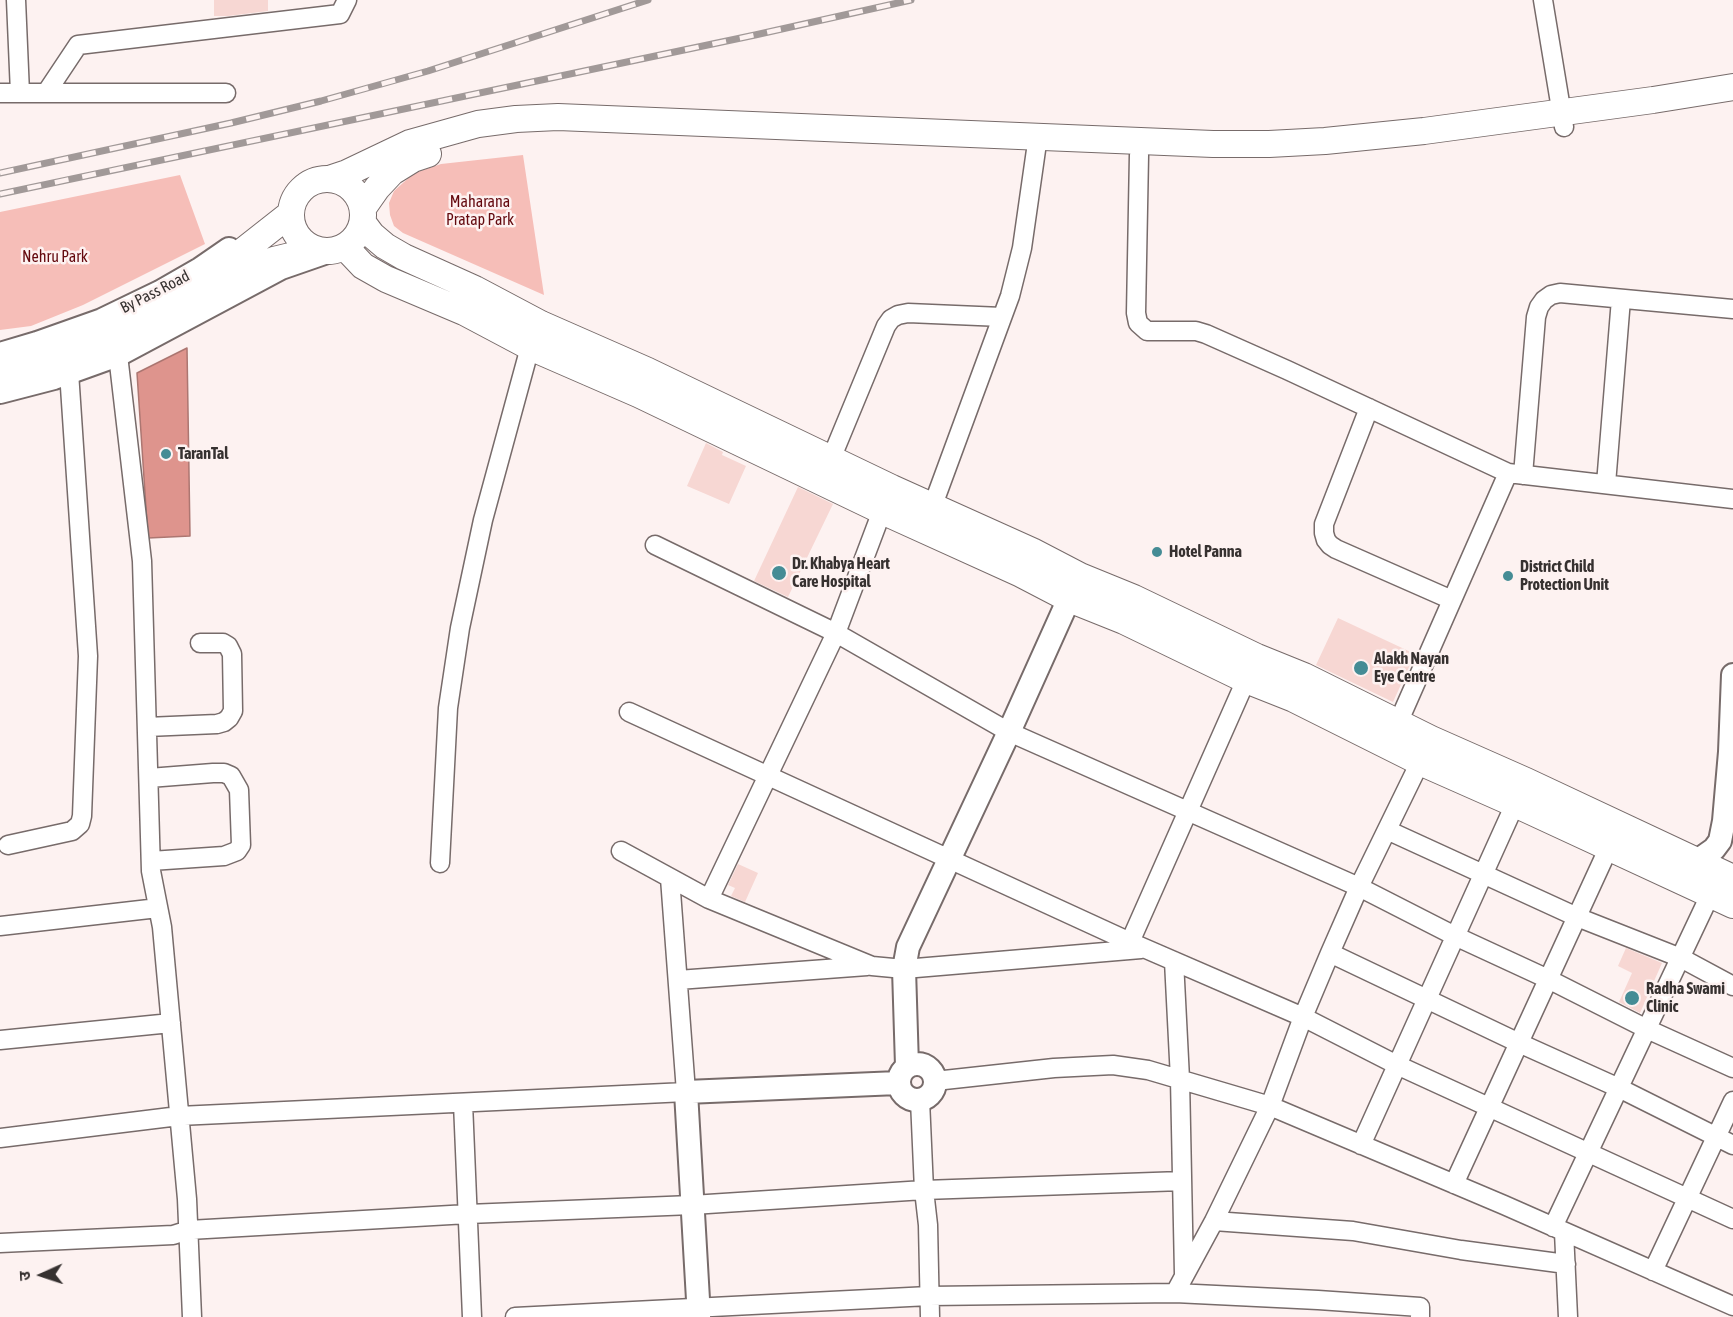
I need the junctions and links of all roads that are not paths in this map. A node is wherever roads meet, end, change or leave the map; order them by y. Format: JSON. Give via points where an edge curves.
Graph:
{"nodes":[{"id":1,"x":16,"y":0,"type":"edge"},
{"id":2,"x":347,"y":0,"type":"edge"},
{"id":3,"x":1543,"y":0,"type":"edge"},
{"id":4,"x":1733,"y":87,"type":"edge"},
{"id":5,"x":0,"y":93,"type":"edge"},
{"id":6,"x":20,"y":93,"type":"junction"},
{"id":7,"x":46,"y":93,"type":"junction"},
{"id":8,"x":226,"y":93,"type":"dead end"},
{"id":9,"x":1733,"y":102,"type":"edge"},
{"id":10,"x":1564,"y":120,"type":"junction"},
{"id":11,"x":1036,"y":143,"type":"junction"},
{"id":12,"x":1139,"y":155,"type":"junction"},
{"id":13,"x":332,"y":178,"type":"junction"},
{"id":14,"x":292,"y":206,"type":"junction"},
{"id":15,"x":363,"y":216,"type":"junction"},
{"id":16,"x":330,"y":249,"type":"junction"},
{"id":17,"x":1620,"y":299,"type":"junction"},
{"id":18,"x":176,"y":301,"type":"junction"},
{"id":19,"x":1733,"y":309,"type":"edge"},
{"id":20,"x":1002,"y":317,"type":"junction"},
{"id":21,"x":102,"y":320,"type":"junction"},
{"id":22,"x":0,"y":346,"type":"edge"},
{"id":23,"x":530,"y":347,"type":"junction"},
{"id":24,"x":0,"y":354,"type":"edge"},
{"id":25,"x":118,"y":355,"type":"junction"},
{"id":26,"x":0,"y":372,"type":"edge"},
{"id":27,"x":69,"y":372,"type":"junction"},
{"id":28,"x":0,"y":392,"type":"edge"},
{"id":29,"x":1369,"y":408,"type":"junction"},
{"id":30,"x":831,"y":459,"type":"junction"},
{"id":31,"x":1516,"y":474,"type":"junction"},
{"id":32,"x":1606,"y":484,"type":"junction"},
{"id":33,"x":1733,"y":499,"type":"edge"},
{"id":34,"x":933,"y":506,"type":"junction"},
{"id":35,"x":882,"y":511,"type":"junction"},
{"id":36,"x":655,"y":545,"type":"dead end"},
{"id":37,"x":1080,"y":576,"type":"junction"},
{"id":38,"x":1069,"y":599,"type":"junction"},
{"id":39,"x":1452,"y":600,"type":"junction"},
{"id":40,"x":836,"y":633,"type":"junction"},
{"id":41,"x":200,"y":643,"type":"dead end"},
{"id":42,"x":1733,"y":675,"type":"edge"},
{"id":43,"x":1246,"y":680,"type":"junction"},
{"id":44,"x":629,"y":712,"type":"dead end"},
{"id":45,"x":1398,"y":723,"type":"junction"},
{"id":46,"x":147,"y":727,"type":"junction"},
{"id":47,"x":1009,"y":732,"type":"junction"},
{"id":48,"x":1420,"y":762,"type":"junction"},
{"id":49,"x":768,"y":777,"type":"junction"},
{"id":50,"x":149,"y":778,"type":"junction"},
{"id":51,"x":1515,"y":804,"type":"junction"},
{"id":52,"x":1188,"y":810,"type":"junction"},
{"id":53,"x":1387,"y":830,"type":"junction"},
{"id":54,"x":8,"y":845,"type":"dead end"},
{"id":55,"x":1610,"y":847,"type":"junction"},
{"id":56,"x":621,"y":850,"type":"dead end"},
{"id":57,"x":950,"y":859,"type":"junction"},
{"id":58,"x":151,"y":861,"type":"junction"},
{"id":59,"x":1697,"y":861,"type":"junction"},
{"id":60,"x":440,"y":864,"type":"dead end"},
{"id":61,"x":1484,"y":873,"type":"junction"},
{"id":62,"x":1668,"y":874,"type":"junction"},
{"id":63,"x":670,"y":878,"type":"junction"},
{"id":64,"x":1733,"y":878,"type":"edge"},
{"id":65,"x":1359,"y":886,"type":"junction"},
{"id":66,"x":709,"y":899,"type":"junction"},
{"id":67,"x":1722,"y":900,"type":"edge"},
{"id":68,"x":158,"y":908,"type":"junction"},
{"id":69,"x":1577,"y":916,"type":"junction"},
{"id":70,"x":0,"y":926,"type":"edge"},
{"id":71,"x":1455,"y":936,"type":"junction"},
{"id":72,"x":1137,"y":945,"type":"junction"},
{"id":73,"x":1330,"y":953,"type":"junction"},
{"id":74,"x":1681,"y":958,"type":"junction"},
{"id":75,"x":1174,"y":962,"type":"junction"},
{"id":76,"x":872,"y":966,"type":"junction"},
{"id":77,"x":904,"y":969,"type":"junction"},
{"id":78,"x":1548,"y":979,"type":"junction"},
{"id":79,"x":678,"y":980,"type":"junction"},
{"id":80,"x":1733,"y":986,"type":"edge"},
{"id":81,"x":1427,"y":998,"type":"junction"},
{"id":82,"x":1303,"y":1017,"type":"junction"},
{"id":83,"x":171,"y":1023,"type":"junction"},
{"id":84,"x":1647,"y":1029,"type":"junction"},
{"id":85,"x":0,"y":1040,"type":"edge"},
{"id":86,"x":1519,"y":1043,"type":"junction"},
{"id":87,"x":1397,"y":1065,"type":"junction"},
{"id":88,"x":1733,"y":1068,"type":"edge"},
{"id":89,"x":903,"y":1074,"type":"junction"},
{"id":90,"x":1180,"y":1079,"type":"junction"},
{"id":91,"x":935,"y":1081,"type":"junction"},
{"id":92,"x":1619,"y":1088,"type":"junction"},
{"id":93,"x":686,"y":1092,"type":"junction"},
{"id":94,"x":920,"y":1100,"type":"junction"},
{"id":95,"x":1733,"y":1101,"type":"edge"},
{"id":96,"x":463,"y":1103,"type":"junction"},
{"id":97,"x":1270,"y":1106,"type":"junction"},
{"id":98,"x":1490,"y":1106,"type":"junction"},
{"id":99,"x":179,"y":1116,"type":"junction"},
{"id":100,"x":1716,"y":1137,"type":"junction"},
{"id":101,"x":0,"y":1138,"type":"edge"},
{"id":102,"x":1361,"y":1145,"type":"junction"},
{"id":103,"x":1733,"y":1145,"type":"edge"},
{"id":104,"x":1588,"y":1152,"type":"junction"},
{"id":105,"x":1182,"y":1180,"type":"junction"},
{"id":106,"x":1454,"y":1184,"type":"junction"},
{"id":107,"x":924,"y":1190,"type":"junction"},
{"id":108,"x":1688,"y":1198,"type":"junction"},
{"id":109,"x":692,"y":1205,"type":"junction"},
{"id":110,"x":468,"y":1215,"type":"junction"},
{"id":111,"x":1733,"y":1219,"type":"edge"},
{"id":112,"x":1214,"y":1221,"type":"junction"},
{"id":113,"x":1559,"y":1229,"type":"junction"},
{"id":114,"x":189,"y":1230,"type":"junction"},
{"id":115,"x":0,"y":1243,"type":"edge"},
{"id":116,"x":1566,"y":1264,"type":"junction"},
{"id":117,"x":1653,"y":1271,"type":"junction"},
{"id":118,"x":1179,"y":1285,"type":"junction"},
{"id":119,"x":929,"y":1296,"type":"junction"},
{"id":120,"x":1733,"y":1306,"type":"edge"},
{"id":121,"x":1317,"y":1308,"type":"edge"},
{"id":122,"x":699,"y":1313,"type":"edge"},
{"id":123,"x":192,"y":1317,"type":"edge"},
{"id":124,"x":472,"y":1317,"type":"edge"},
{"id":125,"x":514,"y":1317,"type":"edge"},
{"id":126,"x":930,"y":1317,"type":"edge"},
{"id":127,"x":1420,"y":1317,"type":"edge"},
{"id":128,"x":1568,"y":1317,"type":"edge"}],
"edges":[{"from":1,"to":6,"type":"street"},
{"from":2,"to":7,"type":"street","via":[[340,14],[78,45]]},
{"from":3,"to":10,"type":"street"},
{"from":4,"to":10,"type":"main road"},
{"from":5,"to":6,"type":"street"},
{"from":6,"to":7,"type":"street"},
{"from":7,"to":8,"type":"street"},
{"from":9,"to":10,"type":"main road","via":[[1654,116]]},
{"from":10,"to":11,"type":"main road","via":[[1269,144]]},
{"from":10,"to":12,"type":"main road","via":[[1324,155]]},
{"from":11,"to":12,"type":"main road"},
{"from":11,"to":13,"type":"main road","via":[[558,117],[516,119],[478,124],[410,143]]},
{"from":11,"to":15,"type":"main road","via":[[559,132],[517,135],[413,159],[376,188]]},
{"from":11,"to":20,"type":"street","via":[[1022,248]]},
{"from":12,"to":29,"type":"street","via":[[1136,313],[1142,328],[1206,334]]},
{"from":13,"to":14,"type":"main road","via":[[303,187]]},
{"from":13,"to":15,"type":"main road","via":[[346,183],[357,194]]},
{"from":14,"to":16,"type":"main road","via":[[293,229],[302,242]]},
{"from":14,"to":18,"type":"main road","via":[[227,264]]},
{"from":14,"to":21,"type":"street","name":"By Pass Road","via":[[200,269]]},
{"from":15,"to":16,"type":"main road","via":[[356,237]]},
{"from":15,"to":30,"type":"main road","via":[[379,240],[404,257]]},
{"from":16,"to":18,"type":"main road","via":[[274,260]]},
{"from":16,"to":23,"type":"main road"},
{"from":16,"to":25,"type":"street","via":[[281,267]]},
{"from":17,"to":19,"type":"street"},
{"from":17,"to":31,"type":"street","via":[[1560,293],[1551,295],[1539,307]]},
{"from":17,"to":32,"type":"street"},
{"from":18,"to":26,"type":"main road","via":[[67,354]]},
{"from":20,"to":30,"type":"street","via":[[908,313],[891,319]]},
{"from":20,"to":34,"type":"street"},
{"from":21,"to":22,"type":"street"},
{"from":21,"to":24,"type":"street","name":"By Pass Road"},
{"from":23,"to":35,"type":"main road","via":[[638,394]]},
{"from":23,"to":60,"type":"street","via":[[483,520],[460,628],[448,708]]},
{"from":25,"to":27,"type":"street"},
{"from":25,"to":46,"type":"street","via":[[142,561]]},
{"from":27,"to":28,"type":"street"},
{"from":27,"to":54,"type":"street","via":[[88,656],[82,816],[72,831]]},
{"from":29,"to":31,"type":"street"},
{"from":29,"to":39,"type":"street","via":[[1324,524],[1326,540],[1336,549]]},
{"from":30,"to":34,"type":"main road"},
{"from":31,"to":32,"type":"street"},
{"from":31,"to":39,"type":"street"},
{"from":32,"to":33,"type":"street"},
{"from":34,"to":37,"type":"main road"},
{"from":35,"to":38,"type":"main road"},
{"from":35,"to":40,"type":"street"},
{"from":36,"to":40,"type":"street"},
{"from":37,"to":38,"type":"street"},
{"from":37,"to":45,"type":"main road","via":[[1304,676]]},
{"from":38,"to":43,"type":"main road"},
{"from":38,"to":47,"type":"street"},
{"from":39,"to":45,"type":"street"},
{"from":40,"to":47,"type":"street"},
{"from":40,"to":49,"type":"street"},
{"from":41,"to":46,"type":"street","via":[[223,643],[232,654],[233,711],[229,718],[217,724]]},
{"from":42,"to":59,"type":"street","via":[[1724,821],[1720,841]]},
{"from":43,"to":48,"type":"main road","via":[[1294,699]]},
{"from":43,"to":52,"type":"street"},
{"from":44,"to":49,"type":"street"},
{"from":45,"to":59,"type":"main road"},
{"from":46,"to":50,"type":"street"},
{"from":47,"to":52,"type":"street"},
{"from":47,"to":57,"type":"street"},
{"from":48,"to":51,"type":"main road"},
{"from":48,"to":53,"type":"street"},
{"from":49,"to":57,"type":"street"},
{"from":49,"to":66,"type":"street"},
{"from":50,"to":58,"type":"street"},
{"from":50,"to":58,"type":"street","via":[[213,773],[231,776],[239,790],[241,845],[224,856]]},
{"from":51,"to":55,"type":"main road"},
{"from":51,"to":61,"type":"street"},
{"from":52,"to":65,"type":"street"},
{"from":52,"to":72,"type":"street"},
{"from":53,"to":61,"type":"street"},
{"from":53,"to":65,"type":"street"},
{"from":55,"to":62,"type":"main road"},
{"from":55,"to":69,"type":"street"},
{"from":56,"to":63,"type":"street"},
{"from":57,"to":72,"type":"street"},
{"from":57,"to":77,"type":"street","via":[[908,947]]},
{"from":58,"to":68,"type":"street"},
{"from":59,"to":62,"type":"street"},
{"from":59,"to":64,"type":"main road"},
{"from":61,"to":69,"type":"street"},
{"from":61,"to":71,"type":"street"},
{"from":62,"to":67,"type":"main road"},
{"from":63,"to":66,"type":"street"},
{"from":63,"to":79,"type":"street"},
{"from":65,"to":71,"type":"street"},
{"from":65,"to":73,"type":"street"},
{"from":66,"to":76,"type":"street"},
{"from":67,"to":74,"type":"street"},
{"from":68,"to":70,"type":"street"},
{"from":68,"to":83,"type":"street"},
{"from":69,"to":74,"type":"street"},
{"from":69,"to":78,"type":"street"},
{"from":71,"to":78,"type":"street"},
{"from":71,"to":81,"type":"street"},
{"from":72,"to":75,"type":"street"},
{"from":72,"to":77,"type":"street"},
{"from":73,"to":81,"type":"street"},
{"from":73,"to":82,"type":"street"},
{"from":74,"to":80,"type":"street"},
{"from":74,"to":84,"type":"street"},
{"from":75,"to":82,"type":"street"},
{"from":75,"to":90,"type":"street"},
{"from":76,"to":77,"type":"street"},
{"from":76,"to":79,"type":"street"},
{"from":77,"to":89,"type":"street"},
{"from":78,"to":84,"type":"street"},
{"from":78,"to":86,"type":"street"},
{"from":79,"to":93,"type":"street"},
{"from":81,"to":86,"type":"street"},
{"from":81,"to":87,"type":"street"},
{"from":82,"to":87,"type":"street"},
{"from":82,"to":97,"type":"street"},
{"from":83,"to":85,"type":"street"},
{"from":83,"to":99,"type":"street"},
{"from":84,"to":88,"type":"street"},
{"from":84,"to":92,"type":"street"},
{"from":86,"to":92,"type":"street"},
{"from":86,"to":98,"type":"street"},
{"from":87,"to":98,"type":"street"},
{"from":87,"to":102,"type":"street"},
{"from":89,"to":91,"type":"street","via":[[913,1064],[925,1066]]},
{"from":89,"to":93,"type":"street"},
{"from":89,"to":94,"type":"street","via":[[903,1094]]},
{"from":90,"to":91,"type":"street","via":[[1113,1065]]},
{"from":90,"to":97,"type":"street"},
{"from":90,"to":105,"type":"street"},
{"from":91,"to":94,"type":"street","via":[[931,1093]]},
{"from":92,"to":100,"type":"street"},
{"from":92,"to":104,"type":"street"},
{"from":93,"to":96,"type":"street"},
{"from":93,"to":109,"type":"street"},
{"from":94,"to":107,"type":"street"},
{"from":95,"to":100,"type":"street"},
{"from":96,"to":99,"type":"street"},
{"from":96,"to":110,"type":"street"},
{"from":97,"to":102,"type":"street"},
{"from":97,"to":112,"type":"street"},
{"from":98,"to":104,"type":"street"},
{"from":98,"to":106,"type":"street"},
{"from":99,"to":101,"type":"street"},
{"from":99,"to":114,"type":"street"},
{"from":100,"to":103,"type":"street"},
{"from":100,"to":108,"type":"street"},
{"from":102,"to":106,"type":"street"},
{"from":104,"to":108,"type":"street"},
{"from":104,"to":113,"type":"street"},
{"from":105,"to":107,"type":"street"},
{"from":105,"to":118,"type":"street"},
{"from":106,"to":113,"type":"street"},
{"from":107,"to":109,"type":"street"},
{"from":107,"to":119,"type":"street"},
{"from":108,"to":111,"type":"street"},
{"from":108,"to":117,"type":"street"},
{"from":109,"to":110,"type":"street"},
{"from":109,"to":122,"type":"street"},
{"from":110,"to":114,"type":"street"},
{"from":110,"to":124,"type":"street"},
{"from":112,"to":116,"type":"street","via":[[1353,1231]]},
{"from":112,"to":118,"type":"street"},
{"from":113,"to":116,"type":"street"},
{"from":113,"to":117,"type":"street"},
{"from":114,"to":115,"type":"street","via":[[174,1236]]},
{"from":114,"to":123,"type":"street"},
{"from":116,"to":128,"type":"street"},
{"from":117,"to":120,"type":"street"},
{"from":118,"to":119,"type":"street"},
{"from":118,"to":121,"type":"street"},
{"from":119,"to":122,"type":"street"},
{"from":119,"to":126,"type":"street"},
{"from":121,"to":127,"type":"street","via":[[1420,1307]]},
{"from":122,"to":125,"type":"street"}]}
